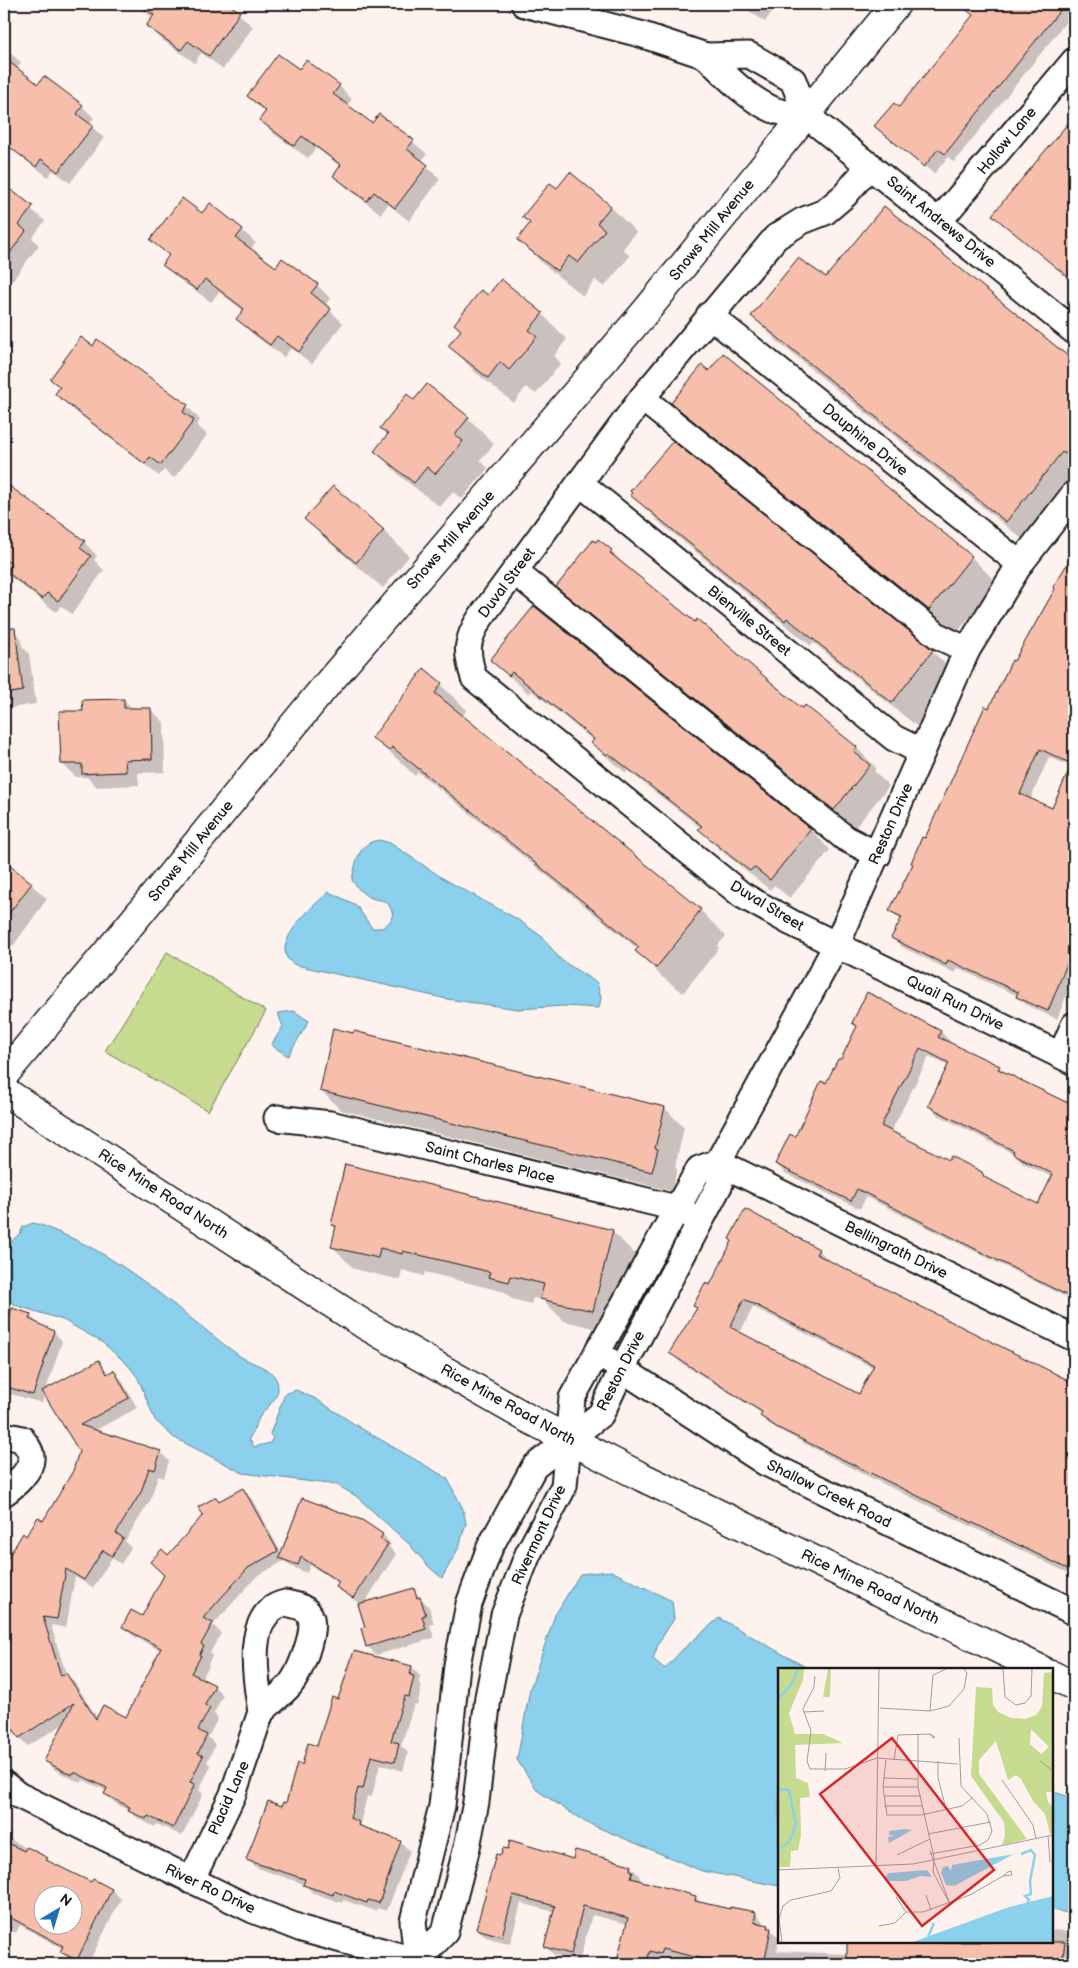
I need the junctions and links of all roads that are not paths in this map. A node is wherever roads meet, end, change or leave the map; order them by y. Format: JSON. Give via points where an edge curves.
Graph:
{"nodes":[{"id":1,"x":524,"y":4,"type":"edge"},
{"id":2,"x":896,"y":4,"type":"edge"},
{"id":3,"x":706,"y":56,"type":"junction"},
{"id":4,"x":1074,"y":61,"type":"edge"},
{"id":5,"x":806,"y":115,"type":"junction"},
{"id":6,"x":870,"y":165,"type":"junction"},
{"id":7,"x":939,"y":220,"type":"junction"},
{"id":8,"x":710,"y":315,"type":"junction"},
{"id":9,"x":1074,"y":331,"type":"edge"},
{"id":10,"x":642,"y":398,"type":"junction"},
{"id":11,"x":580,"y":483,"type":"junction"},
{"id":12,"x":1074,"y":494,"type":"edge"},
{"id":13,"x":1020,"y":564,"type":"junction"},
{"id":14,"x":515,"y":572,"type":"junction"},
{"id":15,"x":966,"y":650,"type":"junction"},
{"id":16,"x":922,"y":752,"type":"junction"},
{"id":17,"x":878,"y":855,"type":"junction"},
{"id":18,"x":837,"y":944,"type":"junction"},
{"id":19,"x":1074,"y":1025,"type":"edge"},
{"id":20,"x":1068,"y":1058,"type":"edge"},
{"id":21,"x":4,"y":1075,"type":"edge"},
{"id":22,"x":4,"y":1091,"type":"edge"},
{"id":23,"x":277,"y":1118,"type":"dead end"},
{"id":24,"x":718,"y":1162,"type":"junction"},
{"id":25,"x":676,"y":1208,"type":"junction"},
{"id":26,"x":700,"y":1220,"type":"junction"},
{"id":27,"x":1074,"y":1338,"type":"edge"},
{"id":28,"x":597,"y":1353,"type":"junction"},
{"id":29,"x":622,"y":1369,"type":"junction"},
{"id":30,"x":4,"y":1435,"type":"edge"},
{"id":31,"x":568,"y":1439,"type":"junction"},
{"id":32,"x":4,"y":1493,"type":"edge"},
{"id":33,"x":1074,"y":1612,"type":"edge"},
{"id":34,"x":1038,"y":1668,"type":"edge"},
{"id":35,"x":1053,"y":1676,"type":"edge"},
{"id":36,"x":1074,"y":1686,"type":"edge"},
{"id":37,"x":261,"y":1712,"type":"dead end"},
{"id":38,"x":4,"y":1784,"type":"edge"},
{"id":39,"x":191,"y":1881,"type":"junction"},
{"id":40,"x":423,"y":1963,"type":"edge"}],
"edges":[{"from":1,"to":3,"type":"street","via":[[640,34]]},
{"from":2,"to":5,"type":"main road","name":"Snows Mill Avenue"},
{"from":3,"to":5,"type":"street","via":[[761,102],[775,110]]},
{"from":3,"to":5,"type":"street","via":[[749,55],[793,80]]},
{"from":4,"to":7,"type":"street","name":"Hollow Lane"},
{"from":5,"to":6,"type":"street","name":"Saint Andrews Drive"},
{"from":5,"to":21,"type":"main road","name":"Snows Mill Avenue","via":[[646,311],[330,681]]},
{"from":6,"to":7,"type":"street","name":"Saint Andrews Drive"},
{"from":6,"to":8,"type":"street","name":"Duval Street","via":[[845,195],[825,212],[776,237]]},
{"from":7,"to":9,"type":"street","name":"Saint Andrews Drive"},
{"from":8,"to":10,"type":"street","name":"Duval Street"},
{"from":8,"to":13,"type":"street","name":"Dauphine Drive"},
{"from":10,"to":11,"type":"street","name":"Duval Street"},
{"from":10,"to":15,"type":"street","via":[[938,636]]},
{"from":11,"to":14,"type":"street","name":"Duval Street"},
{"from":11,"to":16,"type":"street","name":"Bienville Street","via":[[894,738]]},
{"from":12,"to":13,"type":"street","name":"Reston Drive"},
{"from":13,"to":15,"type":"street","name":"Reston Drive"},
{"from":14,"to":17,"type":"street","via":[[845,838]]},
{"from":14,"to":18,"type":"street","name":"Duval Street","via":[[472,630],[467,654],[474,678],[742,895]]},
{"from":15,"to":16,"type":"street","name":"Reston Drive"},
{"from":16,"to":17,"type":"street","name":"Reston Drive"},
{"from":17,"to":18,"type":"street","name":"Reston Drive"},
{"from":18,"to":20,"type":"street","name":"Quail Run Drive"},
{"from":18,"to":24,"type":"street","name":"Reston Drive"},
{"from":19,"to":20,"type":"street"},
{"from":22,"to":31,"type":"main road","name":"Rice Mine Road North","via":[[365,1325]]},
{"from":23,"to":25,"type":"street","name":"Saint Charles Place","via":[[330,1124]]},
{"from":24,"to":25,"type":"street","name":"Reston Drive","via":[[699,1169]]},
{"from":24,"to":26,"type":"street","name":"Reston Drive","via":[[720,1184]]},
{"from":24,"to":27,"type":"street","name":"Bellingrath Drive"},
{"from":25,"to":26,"type":"street","name":"Saint Charles Place"},
{"from":25,"to":28,"type":"street","name":"Reston Drive"},
{"from":26,"to":29,"type":"street","name":"Reston Drive"},
{"from":28,"to":29,"type":"street","name":"Shallow Creek Road"},
{"from":28,"to":31,"type":"street","name":"Reston Drive","via":[[572,1398]]},
{"from":29,"to":31,"type":"street","name":"Reston Drive","via":[[601,1414]]},
{"from":29,"to":33,"type":"street","name":"Shallow Creek Road","via":[[766,1463]]},
{"from":30,"to":32,"type":"street","via":[[22,1439],[32,1455],[24,1473]]},
{"from":31,"to":34,"type":"main road","name":"Rice Mine Road North"},
{"from":31,"to":40,"type":"street","name":"Rivermont Drive","via":[[564,1486],[528,1554],[504,1615],[488,1696],[476,1802],[467,1848],[445,1932]]},
{"from":31,"to":40,"type":"street","via":[[534,1467],[490,1547],[469,1604],[457,1665],[442,1806],[413,1921]]},
{"from":35,"to":36,"type":"main road"},
{"from":37,"to":39,"type":"street","name":"Placid Lane","via":[[233,1794]]},
{"from":38,"to":39,"type":"street","name":"River Ro Drive","via":[[18,1795]]},
{"from":39,"to":40,"type":"street","name":"River Ro Drive","via":[[302,1929]]}]}
